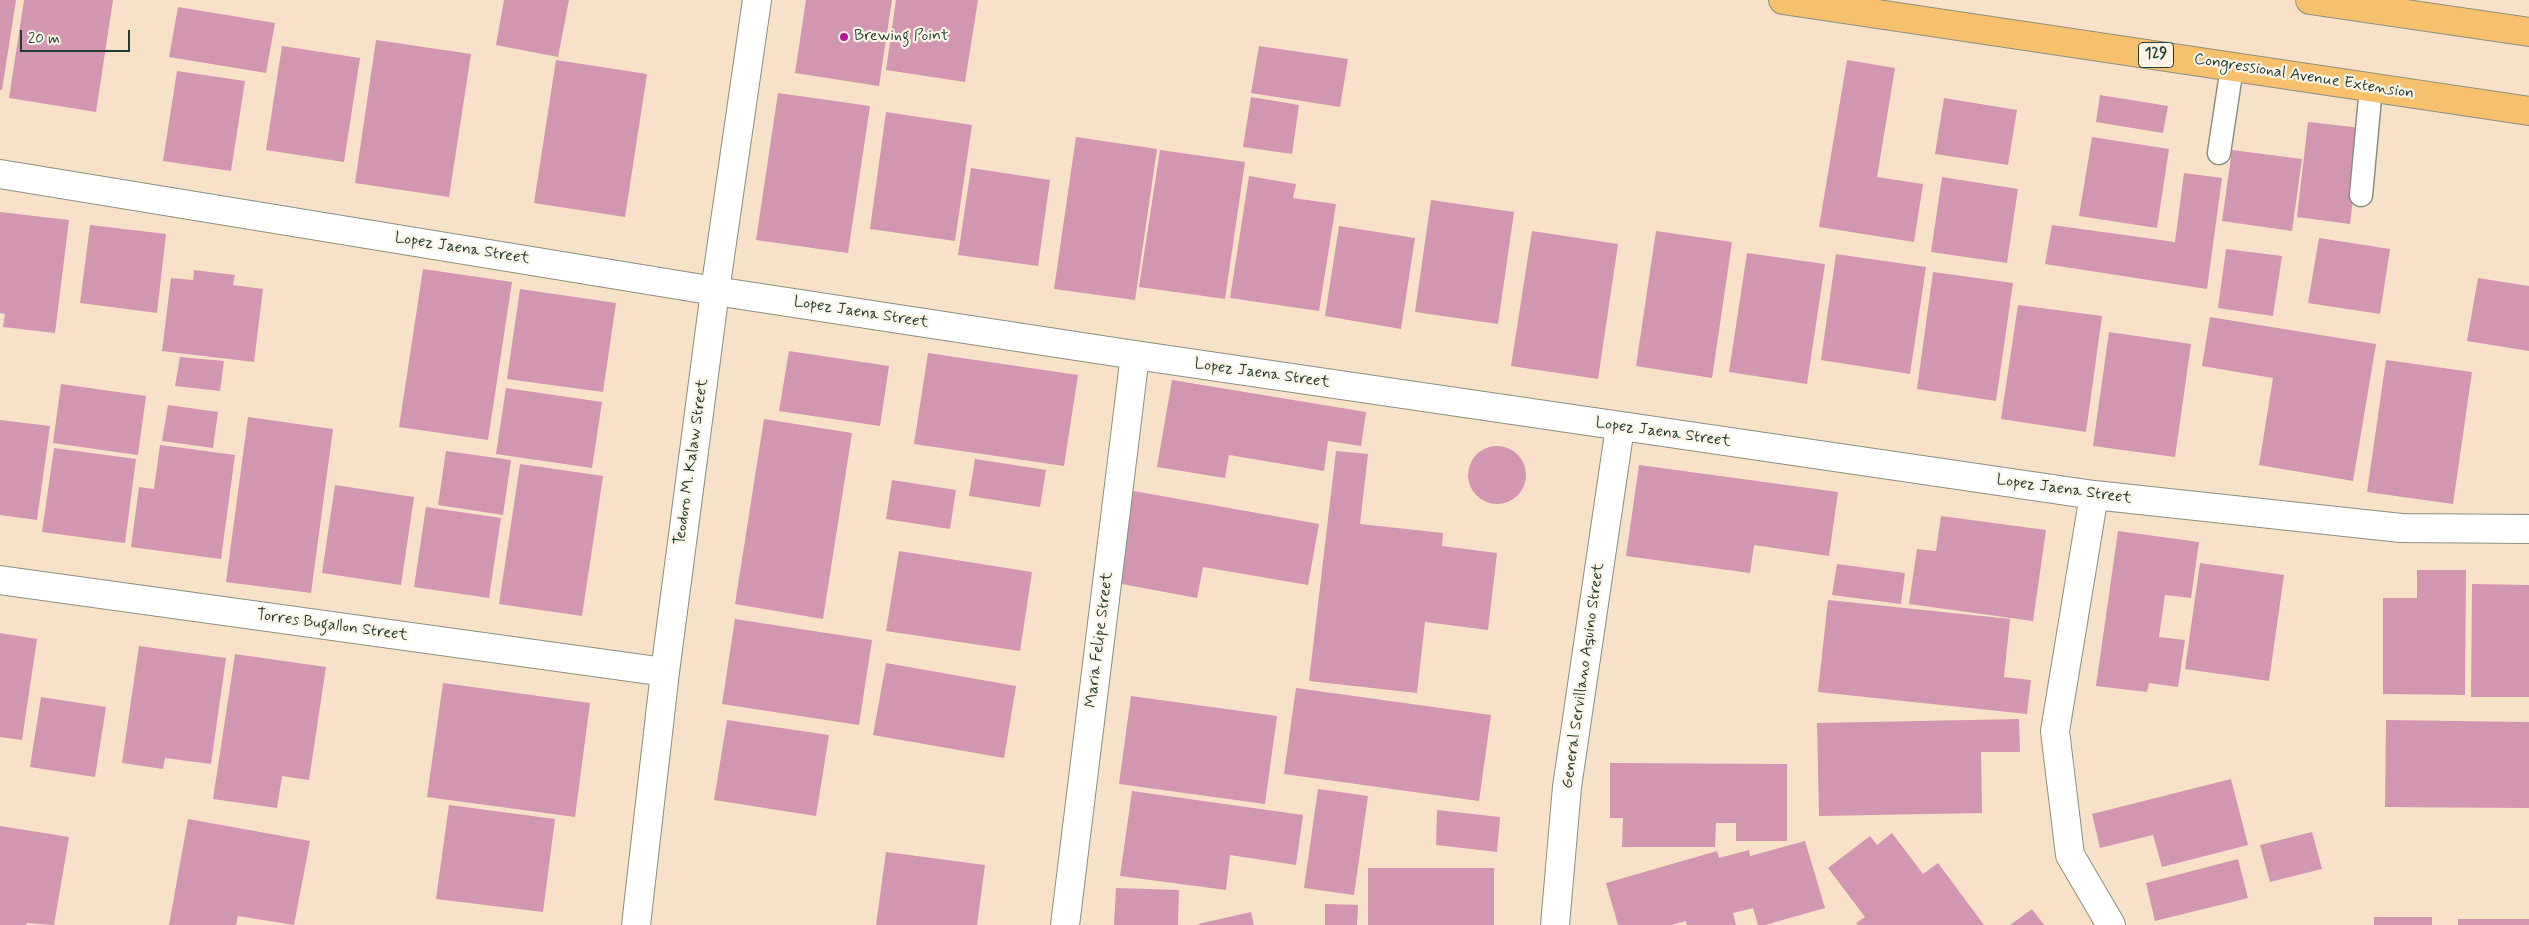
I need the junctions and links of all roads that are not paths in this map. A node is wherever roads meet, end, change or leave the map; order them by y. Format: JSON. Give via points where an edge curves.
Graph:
{"nodes":[{"id":1,"x":758,"y":0,"type":"edge"},
{"id":2,"x":1783,"y":0,"type":"edge"},
{"id":3,"x":2310,"y":0,"type":"edge"},
{"id":4,"x":2529,"y":32,"type":"edge"},
{"id":5,"x":2232,"y":67,"type":"junction"},
{"id":6,"x":2371,"y":87,"type":"junction"},
{"id":7,"x":2529,"y":111,"type":"edge"},
{"id":8,"x":2219,"y":153,"type":"dead end"},
{"id":9,"x":0,"y":174,"type":"edge"},
{"id":10,"x":2361,"y":195,"type":"dead end"},
{"id":11,"x":715,"y":291,"type":"junction"},
{"id":12,"x":1135,"y":355,"type":"junction"},
{"id":13,"x":1620,"y":427,"type":"junction"},
{"id":14,"x":2094,"y":495,"type":"junction"},
{"id":15,"x":2529,"y":530,"type":"edge"},
{"id":16,"x":0,"y":580,"type":"edge"},
{"id":17,"x":664,"y":672,"type":"junction"},
{"id":18,"x":636,"y":925,"type":"edge"},
{"id":19,"x":1065,"y":925,"type":"edge"},
{"id":20,"x":1555,"y":925,"type":"edge"},
{"id":21,"x":2111,"y":925,"type":"edge"}],
"edges":[{"from":1,"to":11,"type":"street","name":"Teodoro M. Kalaw Street"},
{"from":2,"to":5,"type":"main road","name":"Congressional Avenue Extension","number":"129"},
{"from":3,"to":4,"type":"main road"},
{"from":5,"to":6,"type":"main road","name":"Congressional Avenue Extension","number":"129"},
{"from":5,"to":8,"type":"lane"},
{"from":6,"to":7,"type":"main road","name":"Congressional Avenue Extension","number":"129"},
{"from":6,"to":10,"type":"lane"},
{"from":9,"to":11,"type":"street","name":"Lopez Jaena Street"},
{"from":11,"to":12,"type":"street","name":"Lopez Jaena Street"},
{"from":11,"to":17,"type":"street","name":"Teodoro M. Kalaw Street"},
{"from":12,"to":13,"type":"street","name":"Lopez Jaena Street"},
{"from":12,"to":19,"type":"street","name":"Maria Felipe Street"},
{"from":13,"to":14,"type":"street","name":"Lopez Jaena Street"},
{"from":13,"to":20,"type":"street","name":"General Servillano Aquino Street","via":[[1567,787]]},
{"from":14,"to":15,"type":"street","name":"Lopez Jaena Street","via":[[2401,528]]},
{"from":14,"to":21,"type":"street","via":[[2055,732],[2070,855]]},
{"from":16,"to":17,"type":"street","name":"Torres Bugallon Street"},
{"from":17,"to":18,"type":"street","name":"Teodoro M. Kalaw Street"}]}
